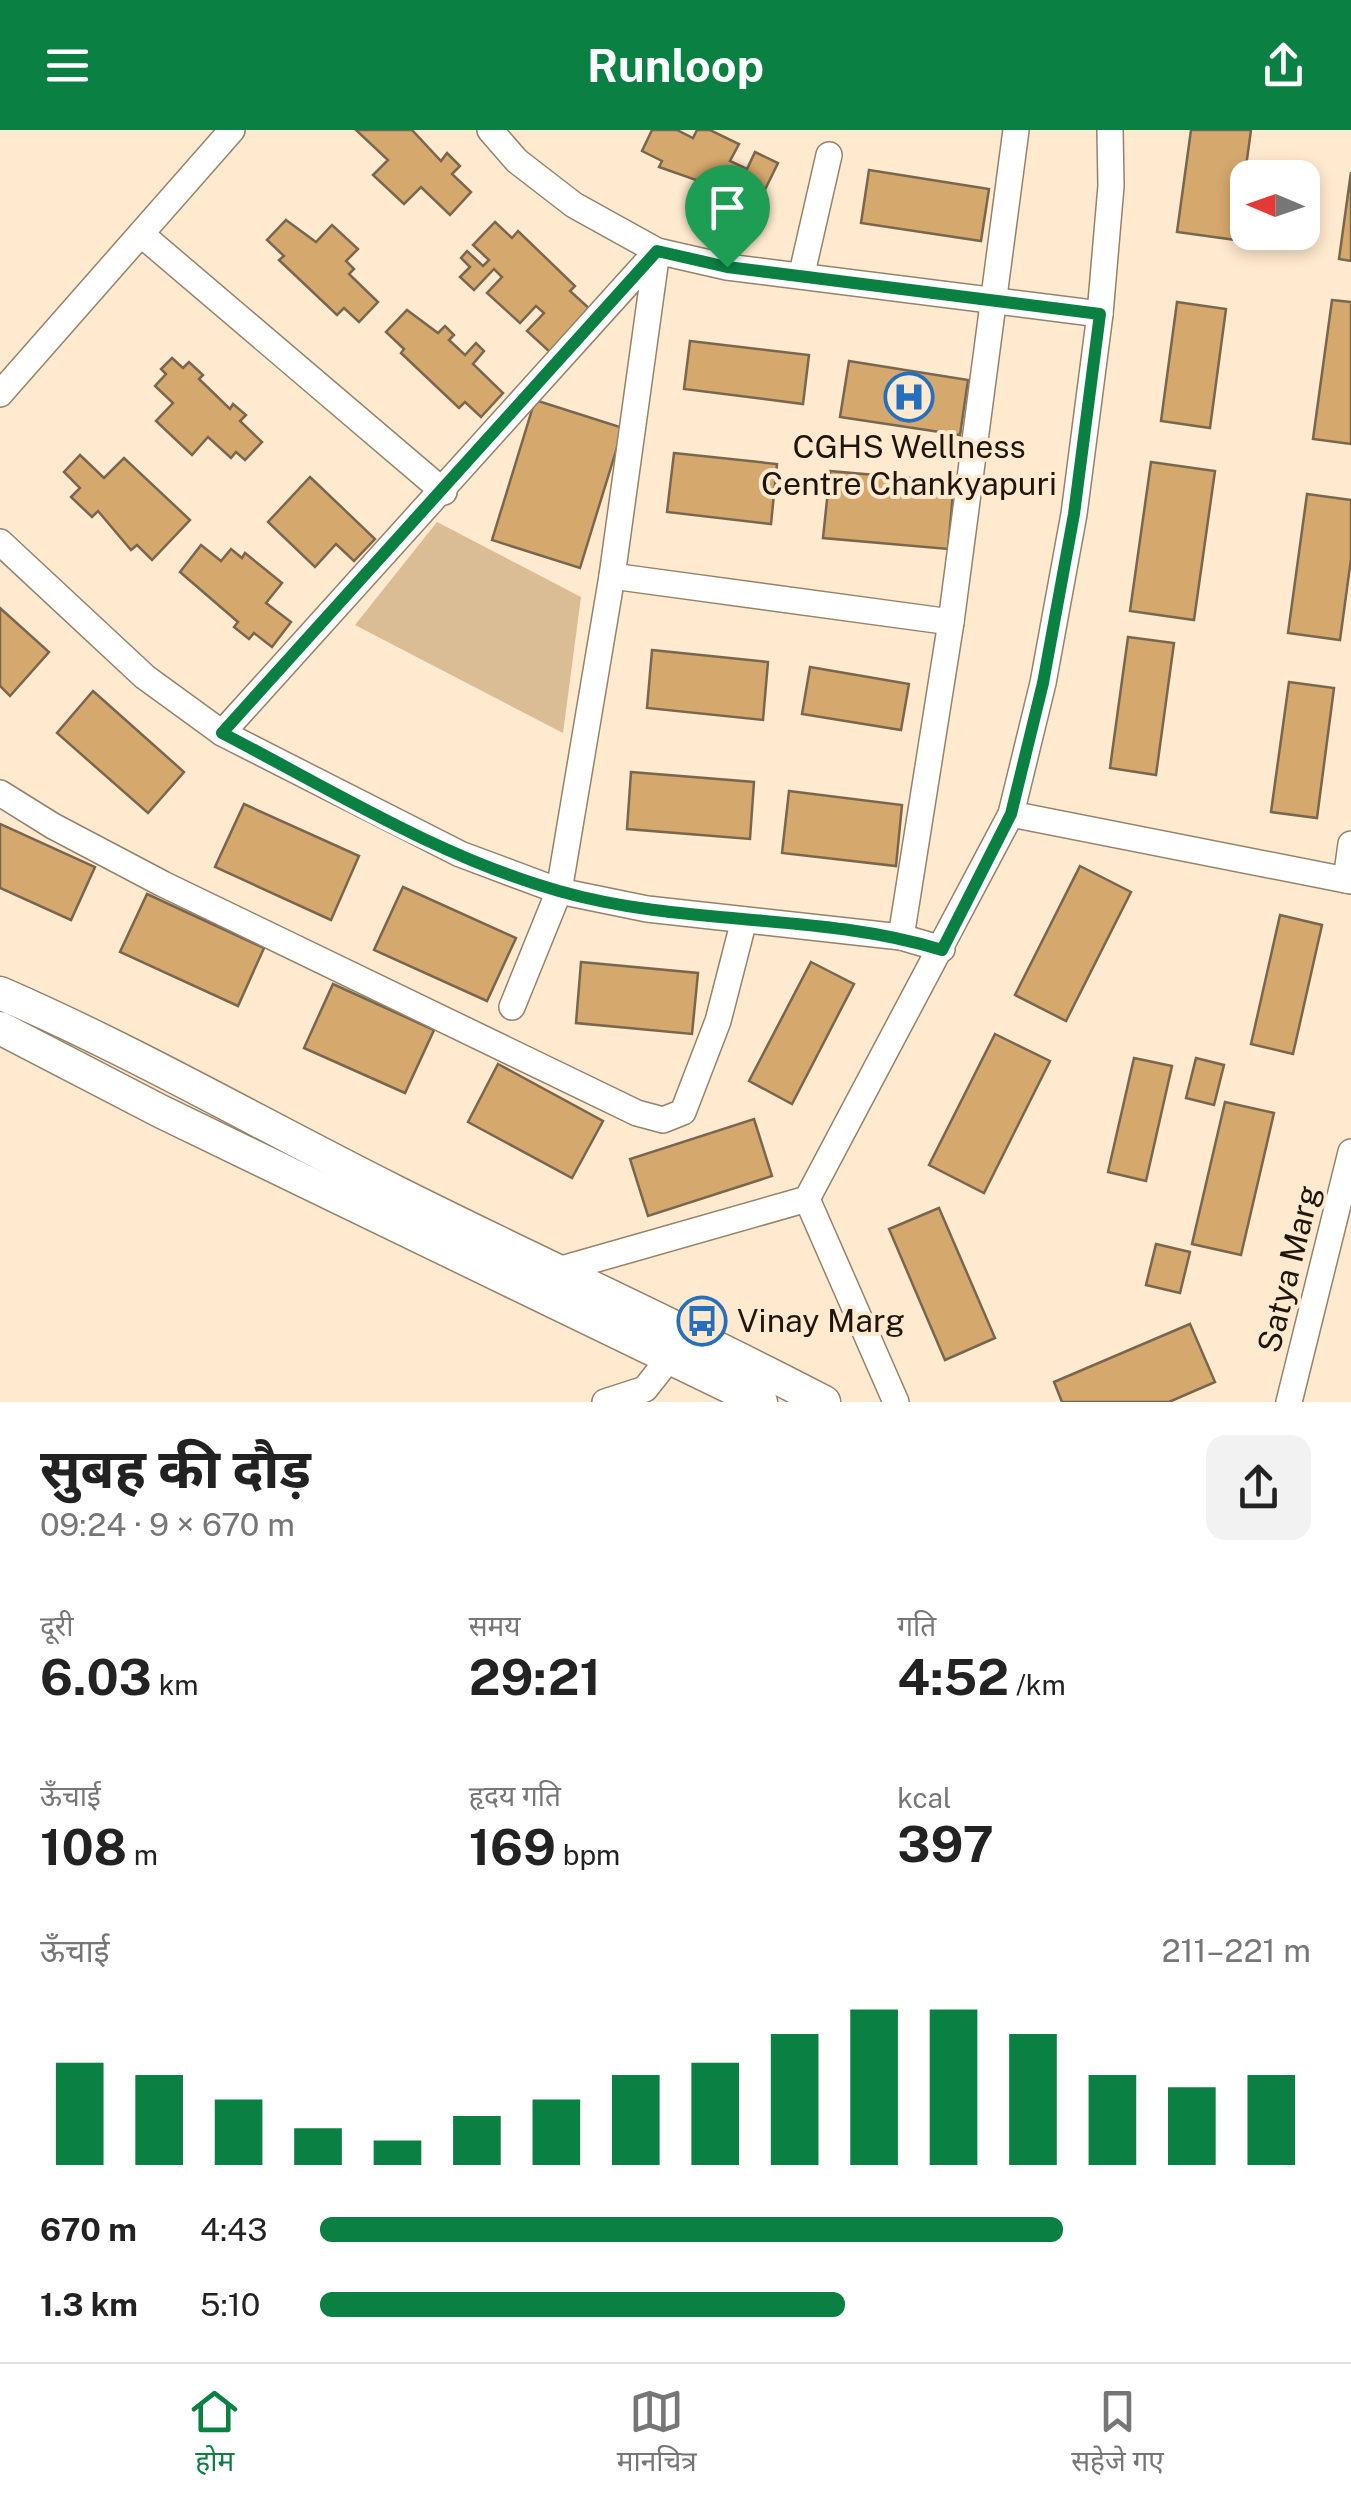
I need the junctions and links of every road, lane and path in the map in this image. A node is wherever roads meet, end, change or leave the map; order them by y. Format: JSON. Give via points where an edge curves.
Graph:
{"nodes":[{"id":1,"x":232,"y":130,"type":"edge"},
{"id":2,"x":490,"y":130,"type":"edge"},
{"id":3,"x":1016,"y":130,"type":"edge"},
{"id":4,"x":1110,"y":130,"type":"edge"},
{"id":5,"x":829,"y":155,"type":"dead end"},
{"id":6,"x":141,"y":234,"type":"junction"},
{"id":7,"x":657,"y":251,"type":"junction"},
{"id":8,"x":802,"y":273,"type":"junction"},
{"id":9,"x":992,"y":299,"type":"junction"},
{"id":10,"x":1100,"y":314,"type":"junction"},
{"id":11,"x":0,"y":394,"type":"edge"},
{"id":12,"x":444,"y":492,"type":"junction"},
{"id":13,"x":0,"y":542,"type":"edge"},
{"id":14,"x":612,"y":576,"type":"junction"},
{"id":15,"x":951,"y":622,"type":"junction"},
{"id":16,"x":222,"y":733,"type":"junction"},
{"id":17,"x":0,"y":793,"type":"edge"},
{"id":18,"x":1011,"y":814,"type":"junction"},
{"id":19,"x":1351,"y":844,"type":"edge"},
{"id":20,"x":1348,"y":881,"type":"edge"},
{"id":21,"x":559,"y":891,"type":"junction"},
{"id":22,"x":744,"y":920,"type":"junction"},
{"id":23,"x":901,"y":937,"type":"junction"},
{"id":24,"x":942,"y":950,"type":"junction"},
{"id":25,"x":0,"y":994,"type":"edge"},
{"id":26,"x":512,"y":1008,"type":"dead end"},
{"id":27,"x":0,"y":1028,"type":"edge"},
{"id":28,"x":1351,"y":1152,"type":"edge"},
{"id":29,"x":807,"y":1200,"type":"junction"},
{"id":30,"x":558,"y":1270,"type":"junction"},
{"id":31,"x":671,"y":1356,"type":"junction"},
{"id":32,"x":1295,"y":1400,"type":"edge"},
{"id":33,"x":605,"y":1402,"type":"edge"},
{"id":34,"x":761,"y":1402,"type":"edge"},
{"id":35,"x":824,"y":1402,"type":"edge"},
{"id":36,"x":896,"y":1402,"type":"edge"}],
"edges":[{"from":1,"to":6,"type":"street"},
{"from":2,"to":7,"type":"street","via":[[574,205]]},
{"from":3,"to":9,"type":"street"},
{"from":4,"to":10,"type":"street"},
{"from":5,"to":8,"type":"street"},
{"from":6,"to":11,"type":"street"},
{"from":6,"to":12,"type":"street"},
{"from":7,"to":8,"type":"street","via":[[727,267]]},
{"from":7,"to":12,"type":"street"},
{"from":7,"to":14,"type":"street"},
{"from":8,"to":9,"type":"street"},
{"from":9,"to":10,"type":"street"},
{"from":9,"to":15,"type":"street"},
{"from":10,"to":18,"type":"street","via":[[1074,514]]},
{"from":12,"to":16,"type":"street"},
{"from":13,"to":16,"type":"street","via":[[144,677]]},
{"from":14,"to":15,"type":"street"},
{"from":14,"to":21,"type":"street"},
{"from":15,"to":23,"type":"street"},
{"from":16,"to":21,"type":"street","via":[[460,854]]},
{"from":17,"to":22,"type":"street","via":[[164,884],[663,1120],[683,1112],[718,1021]]},
{"from":18,"to":20,"type":"street"},
{"from":18,"to":24,"type":"street"},
{"from":19,"to":20,"type":"street"},
{"from":21,"to":22,"type":"street"},
{"from":21,"to":26,"type":"street"},
{"from":22,"to":23,"type":"street"},
{"from":23,"to":24,"type":"street"},
{"from":24,"to":29,"type":"street"},
{"from":25,"to":30,"type":"main road","via":[[107,1041]]},
{"from":27,"to":31,"type":"main road"},
{"from":28,"to":32,"type":"street","name":"Satya Marg"},
{"from":29,"to":30,"type":"street"},
{"from":29,"to":36,"type":"street"},
{"from":30,"to":35,"type":"main road"},
{"from":31,"to":33,"type":"street","via":[[645,1389]]},
{"from":31,"to":34,"type":"main road"}]}
